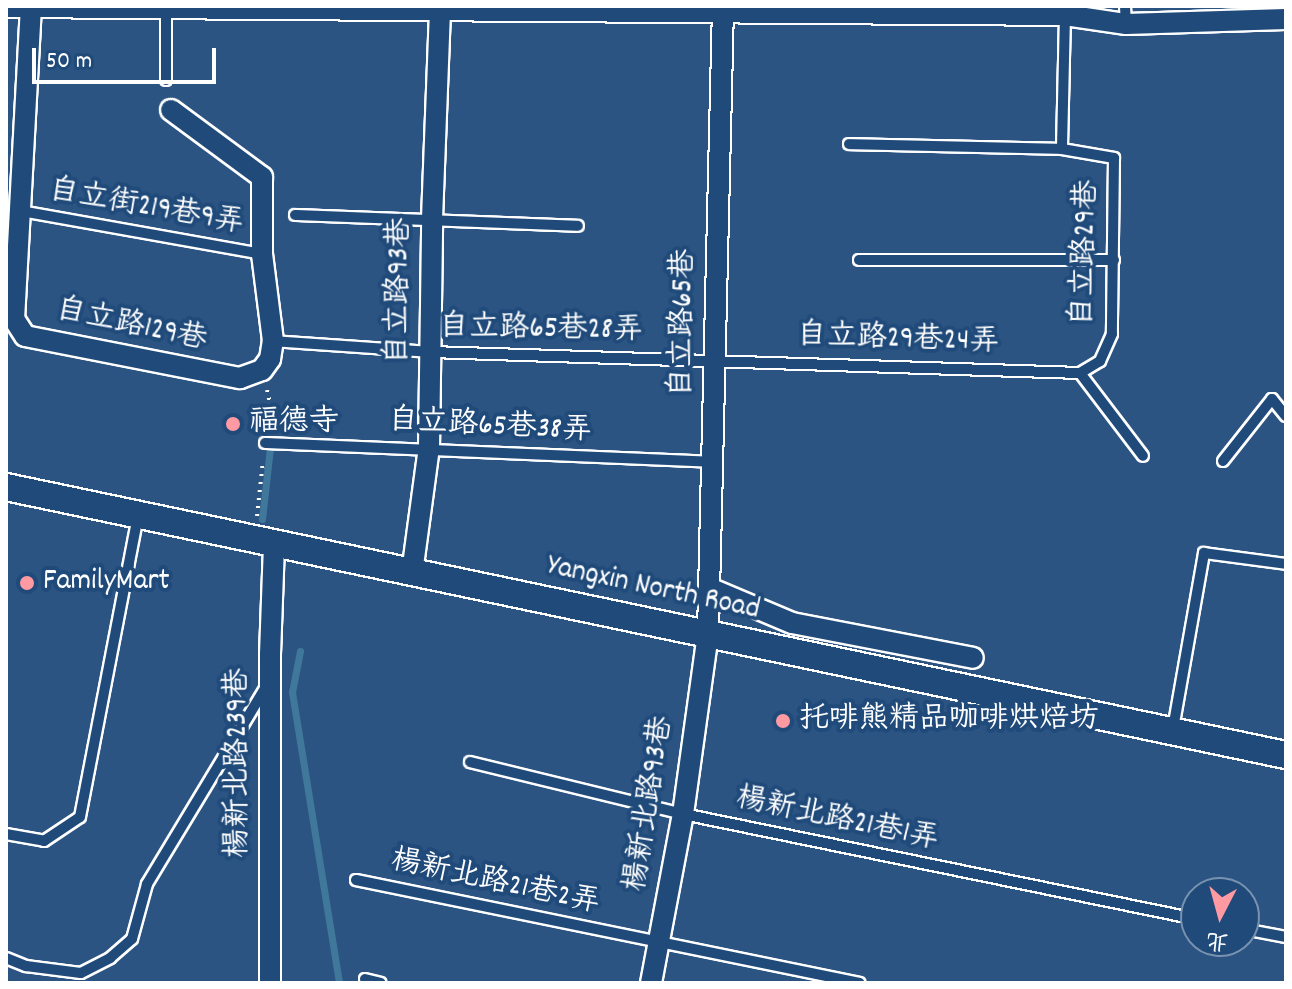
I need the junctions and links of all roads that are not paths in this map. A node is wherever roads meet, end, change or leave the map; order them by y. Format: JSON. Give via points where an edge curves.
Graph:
{"nodes":[{"id":1,"x":6,"y":7,"type":"edge"},
{"id":2,"x":31,"y":7,"type":"edge"},
{"id":3,"x":217,"y":7,"type":"edge"},
{"id":4,"x":166,"y":8,"type":"junction"},
{"id":5,"x":440,"y":8,"type":"edge"},
{"id":6,"x":722,"y":9,"type":"edge"},
{"id":7,"x":1065,"y":15,"type":"junction"},
{"id":8,"x":1126,"y":15,"type":"edge"},
{"id":9,"x":1286,"y":19,"type":"edge"},
{"id":10,"x":166,"y":80,"type":"dead end"},
{"id":11,"x":171,"y":110,"type":"dead end"},
{"id":12,"x":849,"y":144,"type":"dead end"},
{"id":13,"x":1062,"y":149,"type":"junction"},
{"id":14,"x":21,"y":211,"type":"junction"},
{"id":15,"x":295,"y":215,"type":"dead end"},
{"id":16,"x":432,"y":219,"type":"junction"},
{"id":17,"x":578,"y":226,"type":"dead end"},
{"id":18,"x":262,"y":254,"type":"junction"},
{"id":19,"x":859,"y":260,"type":"dead end"},
{"id":20,"x":1114,"y":260,"type":"junction"},
{"id":21,"x":273,"y":341,"type":"junction"},
{"id":22,"x":430,"y":352,"type":"junction"},
{"id":23,"x":713,"y":359,"type":"junction"},
{"id":24,"x":1080,"y":373,"type":"junction"},
{"id":25,"x":1286,"y":416,"type":"edge"},
{"id":26,"x":265,"y":443,"type":"dead end"},
{"id":27,"x":429,"y":448,"type":"junction"},
{"id":28,"x":1143,"y":456,"type":"dead end"},
{"id":29,"x":1223,"y":461,"type":"dead end"},
{"id":30,"x":712,"y":462,"type":"junction"},
{"id":31,"x":6,"y":487,"type":"edge"},
{"id":32,"x":139,"y":515,"type":"junction"},
{"id":33,"x":274,"y":544,"type":"junction"},
{"id":34,"x":1286,"y":564,"type":"edge"},
{"id":35,"x":412,"y":573,"type":"junction"},
{"id":36,"x":709,"y":588,"type":"junction"},
{"id":37,"x":708,"y":634,"type":"junction"},
{"id":38,"x":973,"y":658,"type":"dead end"},
{"id":39,"x":270,"y":680,"type":"junction"},
{"id":40,"x":1173,"y":731,"type":"junction"},
{"id":41,"x":1286,"y":755,"type":"edge"},
{"id":42,"x":470,"y":762,"type":"dead end"},
{"id":43,"x":683,"y":814,"type":"junction"},
{"id":44,"x":6,"y":834,"type":"edge"},
{"id":45,"x":356,"y":880,"type":"dead end"},
{"id":46,"x":1180,"y":916,"type":"edge"},
{"id":47,"x":1260,"y":932,"type":"edge"},
{"id":48,"x":1286,"y":937,"type":"edge"},
{"id":49,"x":658,"y":942,"type":"junction"},
{"id":50,"x":6,"y":958,"type":"edge"},
{"id":51,"x":365,"y":979,"type":"dead end"},
{"id":52,"x":270,"y":983,"type":"edge"},
{"id":53,"x":381,"y":983,"type":"edge"},
{"id":54,"x":651,"y":983,"type":"edge"},
{"id":55,"x":860,"y":983,"type":"edge"}],
"edges":[{"from":1,"to":2,"type":"street"},
{"from":2,"to":4,"type":"street"},
{"from":2,"to":14,"type":"street","name":"自立路129巷"},
{"from":3,"to":4,"type":"street"},
{"from":3,"to":5,"type":"street"},
{"from":4,"to":10,"type":"lane"},
{"from":5,"to":6,"type":"street"},
{"from":5,"to":16,"type":"street","name":"自立路93巷"},
{"from":6,"to":7,"type":"street"},
{"from":6,"to":23,"type":"street","name":"自立路65巷"},
{"from":7,"to":8,"type":"street"},
{"from":7,"to":13,"type":"lane","name":"自立路29巷"},
{"from":8,"to":9,"type":"street"},
{"from":11,"to":18,"type":"street","via":[[262,177]]},
{"from":12,"to":13,"type":"lane"},
{"from":13,"to":20,"type":"lane","name":"自立路29巷","via":[[1114,158]]},
{"from":14,"to":18,"type":"lane","name":"自立街219巷9弄"},
{"from":14,"to":21,"type":"street","name":"自立路129巷","via":[[14,319],[25,336],[240,378],[262,370]]},
{"from":15,"to":16,"type":"lane"},
{"from":16,"to":17,"type":"lane"},
{"from":16,"to":22,"type":"street","name":"自立路93巷"},
{"from":18,"to":21,"type":"street"},
{"from":19,"to":20,"type":"lane"},
{"from":20,"to":24,"type":"lane","name":"自立路29巷","via":[[1112,334],[1100,361]]},
{"from":21,"to":22,"type":"lane","name":"自立路65巷28弄"},
{"from":22,"to":23,"type":"lane","name":"自立路65巷28弄"},
{"from":22,"to":27,"type":"street","name":"自立路93巷"},
{"from":23,"to":24,"type":"lane","name":"自立路29巷24弄"},
{"from":23,"to":30,"type":"street","name":"自立路65巷"},
{"from":24,"to":28,"type":"lane"},
{"from":25,"to":29,"type":"lane","via":[[1272,399]]},
{"from":26,"to":27,"type":"lane","name":"自立路65巷38弄"},
{"from":27,"to":30,"type":"lane","name":"自立路65巷38弄"},
{"from":27,"to":35,"type":"street","name":"自立路93巷"},
{"from":30,"to":36,"type":"street","name":"自立路65巷"},
{"from":31,"to":32,"type":"street","name":"Yangxin North Road"},
{"from":32,"to":33,"type":"street","name":"Yangxin North Road"},
{"from":32,"to":44,"type":"lane","via":[[80,817],[44,841]]},
{"from":33,"to":35,"type":"street","name":"Yangxin North Road"},
{"from":33,"to":39,"type":"street","name":"楊新北路239巷"},
{"from":34,"to":40,"type":"lane","via":[[1204,553]]},
{"from":35,"to":37,"type":"street","name":"Yangxin North Road"},
{"from":36,"to":37,"type":"street","name":"自立路65巷"},
{"from":36,"to":38,"type":"street","via":[[792,623]]},
{"from":37,"to":40,"type":"street","name":"Yangxin North Road"},
{"from":37,"to":43,"type":"street","name":"楊新北路93巷"},
{"from":39,"to":50,"type":"lane","via":[[147,884],[132,939],[81,973]]},
{"from":39,"to":52,"type":"street","name":"楊新北路239巷"},
{"from":40,"to":41,"type":"street","name":"Yangxin North Road"},
{"from":42,"to":43,"type":"lane","name":"楊新北路21巷1弄"},
{"from":43,"to":46,"type":"lane","name":"楊新北路21巷1弄"},
{"from":43,"to":49,"type":"street","name":"楊新北路93巷"},
{"from":45,"to":49,"type":"lane","name":"楊新北路21巷2弄"},
{"from":47,"to":48,"type":"lane"},
{"from":49,"to":54,"type":"street","name":"楊新北路93巷"},
{"from":49,"to":55,"type":"lane","name":"楊新北路21巷2弄"},
{"from":51,"to":53,"type":"lane"}]}
